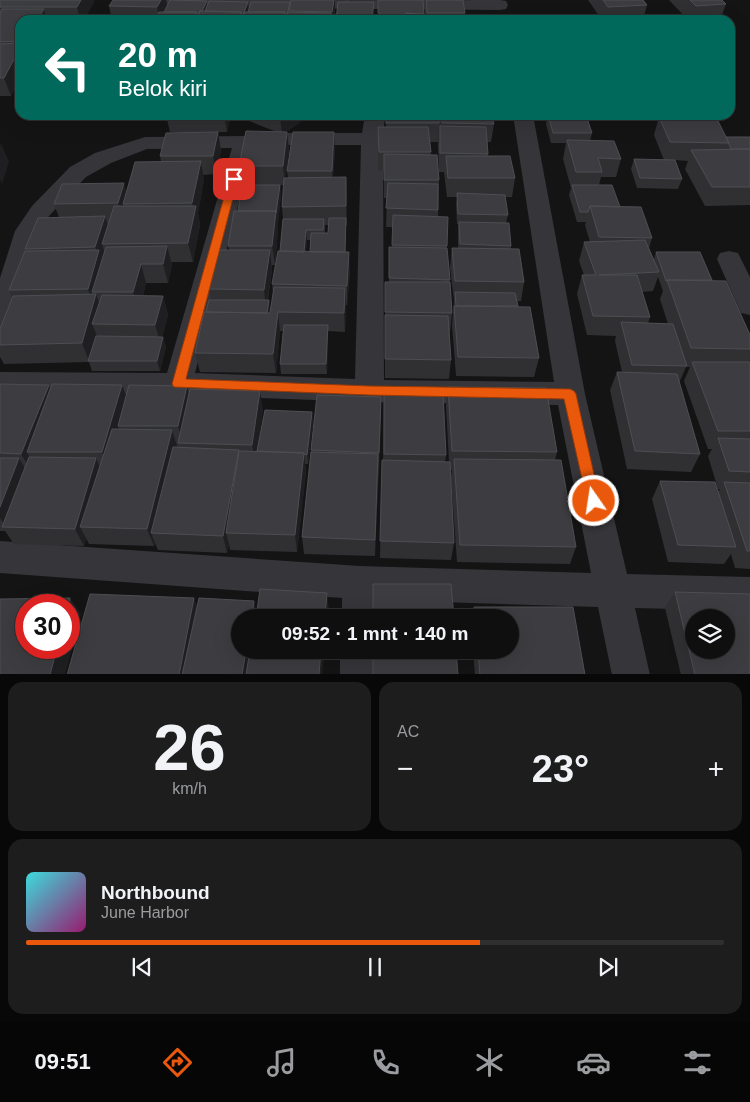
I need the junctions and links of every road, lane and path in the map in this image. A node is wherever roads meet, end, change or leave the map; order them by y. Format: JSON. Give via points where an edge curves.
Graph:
{"nodes":[{"id":1,"x":117,"y":3,"type":"edge"},
{"id":2,"x":501,"y":8,"type":"edge"},
{"id":3,"x":374,"y":120,"type":"edge"},
{"id":4,"x":524,"y":120,"type":"edge"},
{"id":5,"x":372,"y":139,"type":"junction"},
{"id":6,"x":244,"y":142,"type":"junction"},
{"id":7,"x":729,"y":259,"type":"dead end"},
{"id":8,"x":750,"y":306,"type":"edge"},
{"id":9,"x":0,"y":320,"type":"edge"},
{"id":10,"x":0,"y":383,"type":"edge"},
{"id":11,"x":178,"y":384,"type":"junction"},
{"id":12,"x":369,"y":391,"type":"junction"},
{"id":13,"x":570,"y":394,"type":"junction"},
{"id":14,"x":0,"y":557,"type":"edge"},
{"id":15,"x":360,"y":583,"type":"junction"},
{"id":16,"x":614,"y":591,"type":"junction"},
{"id":17,"x":750,"y":594,"type":"edge"},
{"id":18,"x":360,"y":609,"type":"edge"},
{"id":19,"x":359,"y":659,"type":"edge"},
{"id":20,"x":359,"y":674,"type":"edge"},
{"id":21,"x":631,"y":674,"type":"edge"}],
"edges":[{"from":1,"to":2,"type":"street"},
{"from":3,"to":5,"type":"street"},
{"from":4,"to":13,"type":"street"},
{"from":5,"to":6,"type":"street"},
{"from":5,"to":12,"type":"street"},
{"from":6,"to":9,"type":"street","via":[[145,143],[104,158],[78,172],[40,211],[27,232]]},
{"from":6,"to":11,"type":"street"},
{"from":7,"to":8,"type":"street"},
{"from":10,"to":11,"type":"street"},
{"from":11,"to":12,"type":"street"},
{"from":12,"to":13,"type":"street"},
{"from":13,"to":16,"type":"street"},
{"from":14,"to":15,"type":"street"},
{"from":15,"to":16,"type":"street"},
{"from":15,"to":18,"type":"street"},
{"from":16,"to":17,"type":"street"},
{"from":16,"to":21,"type":"street"},
{"from":19,"to":20,"type":"street"}]}
